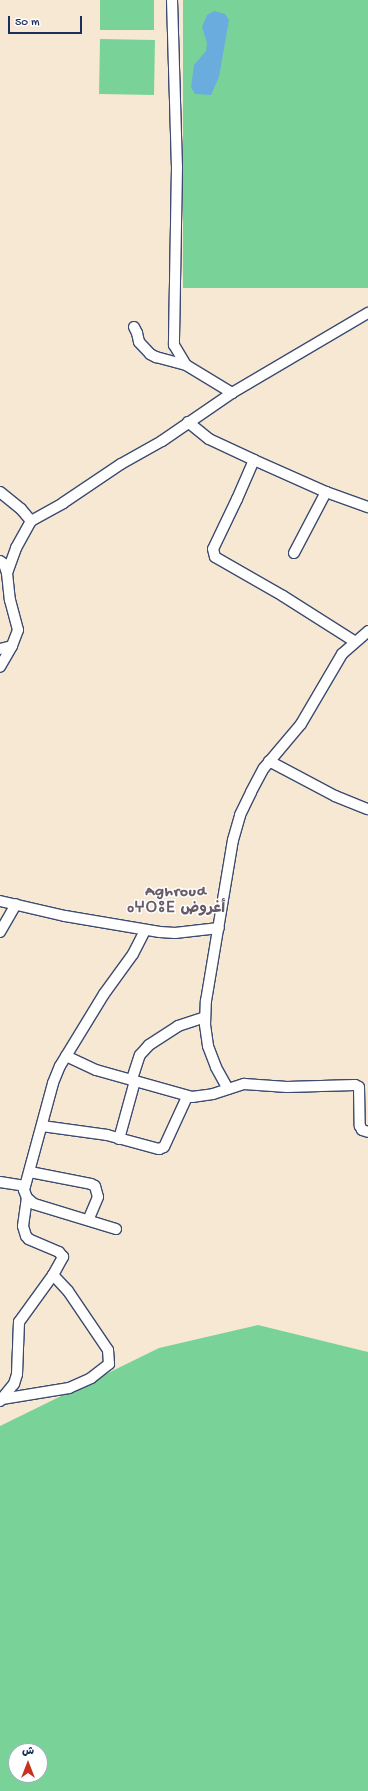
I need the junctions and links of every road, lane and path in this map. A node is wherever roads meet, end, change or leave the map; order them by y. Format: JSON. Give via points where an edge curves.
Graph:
{"nodes":[{"id":1,"x":172,"y":0,"type":"edge"},
{"id":2,"x":368,"y":313,"type":"edge"},
{"id":3,"x":134,"y":327,"type":"dead end"},
{"id":4,"x":186,"y":365,"type":"junction"},
{"id":5,"x":232,"y":393,"type":"junction"},
{"id":6,"x":188,"y":422,"type":"junction"},
{"id":7,"x":254,"y":460,"type":"junction"},
{"id":8,"x":0,"y":492,"type":"edge"},
{"id":9,"x":326,"y":492,"type":"junction"},
{"id":10,"x":368,"y":507,"type":"edge"},
{"id":11,"x":31,"y":521,"type":"junction"},
{"id":12,"x":294,"y":553,"type":"dead end"},
{"id":13,"x":0,"y":561,"type":"edge"},
{"id":14,"x":7,"y":573,"type":"junction"},
{"id":15,"x":368,"y":630,"type":"edge"},
{"id":16,"x":354,"y":641,"type":"junction"},
{"id":17,"x":12,"y":646,"type":"junction"},
{"id":18,"x":0,"y":649,"type":"edge"},
{"id":19,"x":0,"y":667,"type":"edge"},
{"id":20,"x":268,"y":761,"type":"junction"},
{"id":21,"x":368,"y":809,"type":"edge"},
{"id":22,"x":0,"y":901,"type":"edge"},
{"id":23,"x":16,"y":904,"type":"junction"},
{"id":24,"x":219,"y":928,"type":"junction"},
{"id":25,"x":145,"y":930,"type":"junction"},
{"id":26,"x":0,"y":932,"type":"edge"},
{"id":27,"x":205,"y":1017,"type":"junction"},
{"id":28,"x":66,"y":1056,"type":"junction"},
{"id":29,"x":134,"y":1080,"type":"junction"},
{"id":30,"x":228,"y":1089,"type":"junction"},
{"id":31,"x":187,"y":1097,"type":"junction"},
{"id":32,"x":42,"y":1126,"type":"junction"},
{"id":33,"x":368,"y":1132,"type":"edge"},
{"id":34,"x":119,"y":1139,"type":"junction"},
{"id":35,"x":30,"y":1172,"type":"junction"},
{"id":36,"x":0,"y":1182,"type":"edge"},
{"id":37,"x":25,"y":1186,"type":"junction"},
{"id":38,"x":27,"y":1198,"type":"junction"},
{"id":39,"x":88,"y":1220,"type":"junction"},
{"id":40,"x":116,"y":1229,"type":"dead end"},
{"id":41,"x":53,"y":1275,"type":"junction"},
{"id":42,"x":1,"y":1400,"type":"edge"}],
"edges":[{"from":1,"to":4,"type":"street","via":[[177,167],[174,345]]},
{"from":2,"to":5,"type":"street"},
{"from":3,"to":4,"type":"street","via":[[139,342],[150,354],[156,358]]},
{"from":4,"to":5,"type":"street"},
{"from":5,"to":6,"type":"street"},
{"from":6,"to":7,"type":"street","via":[[209,439]]},
{"from":6,"to":11,"type":"street","via":[[162,441]]},
{"from":7,"to":9,"type":"street"},
{"from":7,"to":16,"type":"street","via":[[213,549],[215,557]]},
{"from":8,"to":11,"type":"street"},
{"from":9,"to":10,"type":"street"},
{"from":9,"to":12,"type":"street"},
{"from":11,"to":14,"type":"street","via":[[16,548]]},
{"from":13,"to":14,"type":"street"},
{"from":14,"to":17,"type":"street","via":[[10,600],[18,630]]},
{"from":15,"to":16,"type":"street"},
{"from":16,"to":20,"type":"street","via":[[342,654],[301,724]]},
{"from":17,"to":18,"type":"street"},
{"from":17,"to":19,"type":"street"},
{"from":20,"to":21,"type":"street","via":[[335,796]]},
{"from":20,"to":24,"type":"street","via":[[240,815],[233,840]]},
{"from":22,"to":23,"type":"street"},
{"from":23,"to":25,"type":"street","via":[[65,916]]},
{"from":23,"to":26,"type":"street"},
{"from":24,"to":25,"type":"street","via":[[175,933]]},
{"from":24,"to":27,"type":"street"},
{"from":25,"to":28,"type":"street","via":[[133,954],[104,994]]},
{"from":27,"to":29,"type":"street","via":[[178,1026],[149,1045],[140,1055]]},
{"from":27,"to":30,"type":"street","via":[[208,1046]]},
{"from":28,"to":29,"type":"street","via":[[96,1070]]},
{"from":28,"to":32,"type":"street","via":[[53,1083]]},
{"from":29,"to":31,"type":"street"},
{"from":29,"to":34,"type":"street"},
{"from":30,"to":31,"type":"street","via":[[202,1097]]},
{"from":30,"to":33,"type":"street","via":[[244,1084],[287,1087],[355,1085],[359,1087],[360,1126]]},
{"from":31,"to":34,"type":"street","via":[[164,1147],[158,1149]]},
{"from":32,"to":34,"type":"street"},
{"from":32,"to":35,"type":"street"},
{"from":35,"to":37,"type":"street"},
{"from":35,"to":39,"type":"street","via":[[95,1186],[98,1197]]},
{"from":36,"to":37,"type":"street"},
{"from":37,"to":38,"type":"street"},
{"from":38,"to":39,"type":"street","via":[[34,1204]]},
{"from":38,"to":41,"type":"street","via":[[23,1226],[26,1236],[62,1254]]},
{"from":39,"to":40,"type":"street"},
{"from":41,"to":42,"type":"street","via":[[19,1322],[17,1374],[14,1384]]},
{"from":41,"to":42,"type":"street","via":[[68,1291],[108,1350],[110,1364],[92,1378],[69,1388]]}]}
